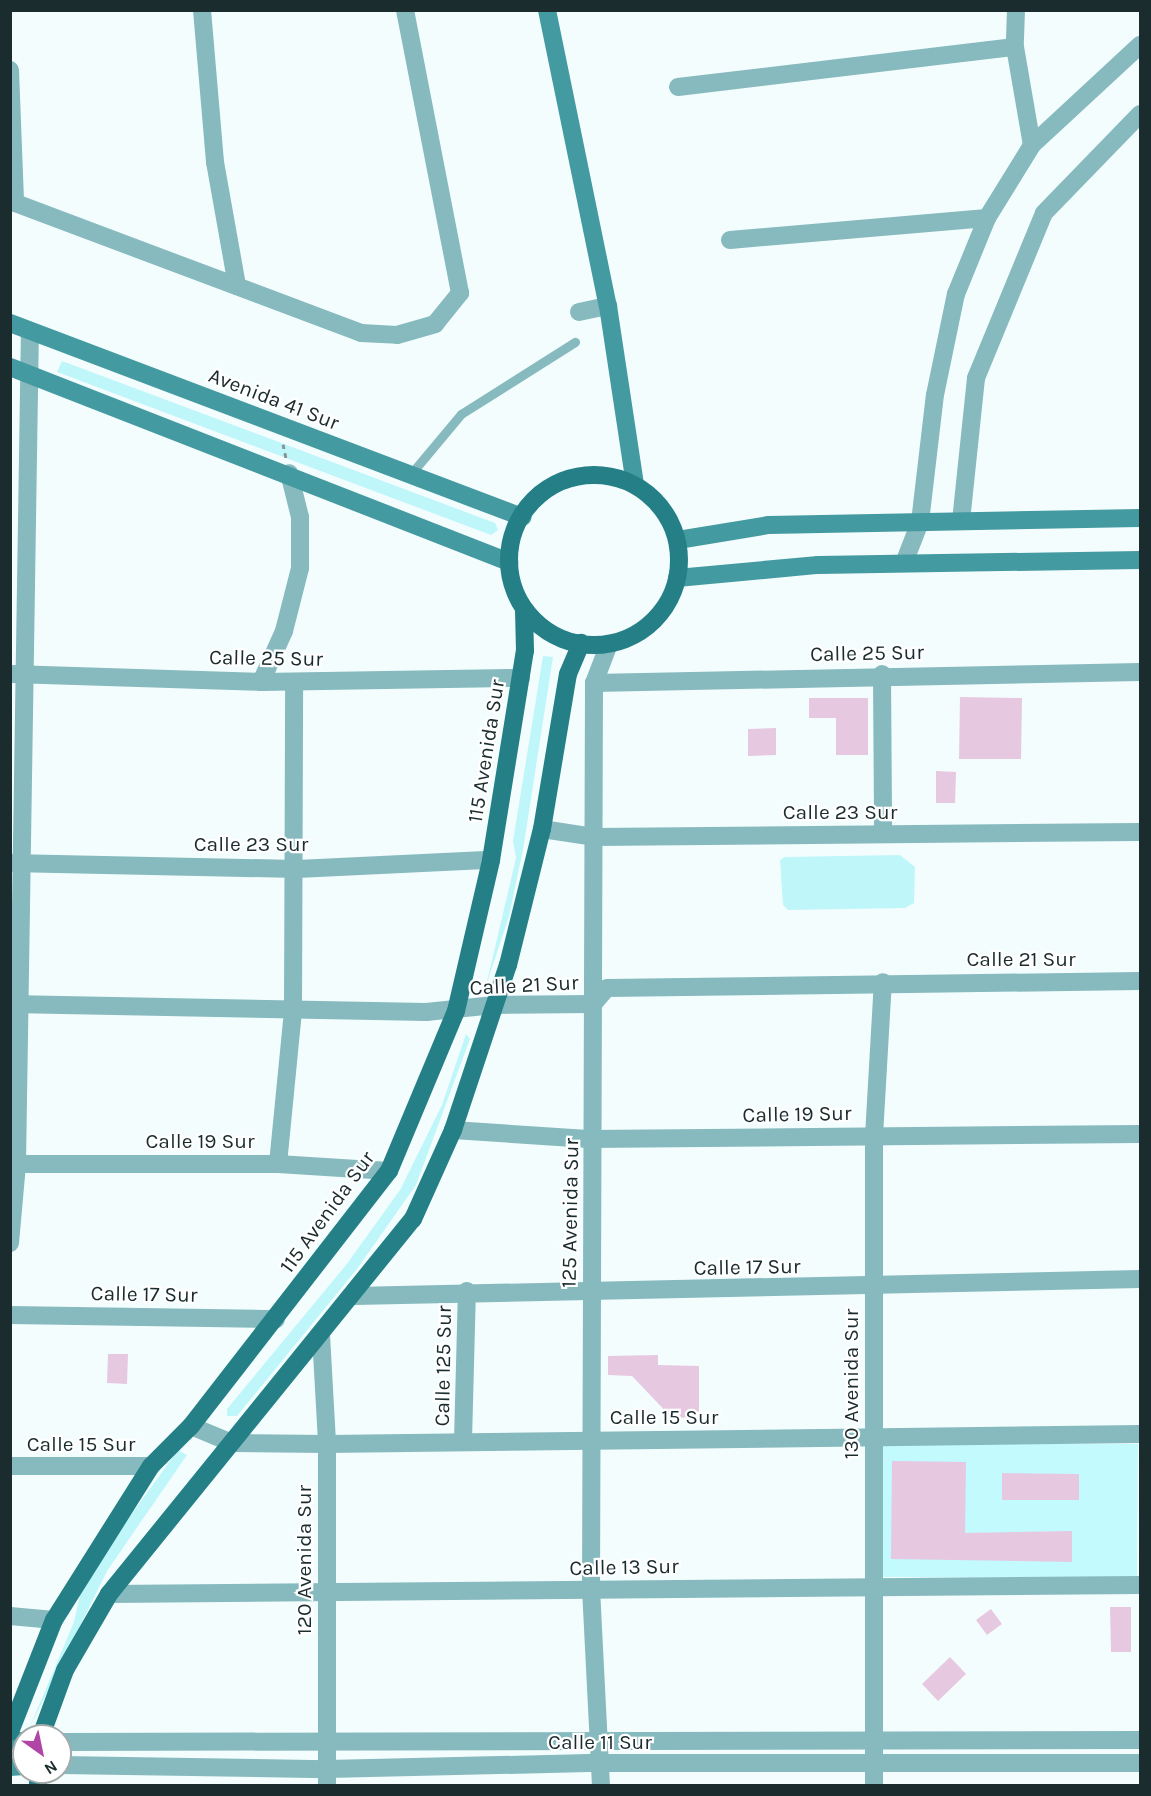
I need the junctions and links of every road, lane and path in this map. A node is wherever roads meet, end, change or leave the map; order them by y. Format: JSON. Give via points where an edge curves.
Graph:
{"nodes":[{"id":1,"x":202,"y":10,"type":"edge"},
{"id":2,"x":405,"y":10,"type":"edge"},
{"id":3,"x":547,"y":10,"type":"edge"},
{"id":4,"x":1016,"y":10,"type":"edge"},
{"id":5,"x":1140,"y":45,"type":"edge"},
{"id":6,"x":1015,"y":47,"type":"junction"},
{"id":7,"x":10,"y":70,"type":"edge"},
{"id":8,"x":678,"y":87,"type":"dead end"},
{"id":9,"x":1140,"y":114,"type":"edge"},
{"id":10,"x":1032,"y":145,"type":"junction"},
{"id":11,"x":13,"y":202,"type":"edge"},
{"id":12,"x":987,"y":218,"type":"junction"},
{"id":13,"x":730,"y":240,"type":"dead end"},
{"id":14,"x":237,"y":286,"type":"junction"},
{"id":15,"x":608,"y":306,"type":"junction"},
{"id":16,"x":579,"y":312,"type":"dead end"},
{"id":17,"x":10,"y":323,"type":"edge"},
{"id":18,"x":30,"y":330,"type":"junction"},
{"id":19,"x":575,"y":342,"type":"dead end"},
{"id":20,"x":19,"y":370,"type":"edge"},
{"id":21,"x":278,"y":425,"type":"junction"},
{"id":22,"x":290,"y":473,"type":"junction"},
{"id":23,"x":410,"y":475,"type":"junction"},
{"id":24,"x":635,"y":485,"type":"junction"},
{"id":25,"x":522,"y":516,"type":"junction"},
{"id":26,"x":1140,"y":518,"type":"edge"},
{"id":27,"x":961,"y":521,"type":"junction"},
{"id":28,"x":920,"y":522,"type":"junction"},
{"id":29,"x":678,"y":540,"type":"junction"},
{"id":30,"x":1140,"y":560,"type":"edge"},
{"id":31,"x":508,"y":562,"type":"junction"},
{"id":32,"x":904,"y":563,"type":"junction"},
{"id":33,"x":677,"y":578,"type":"junction"},
{"id":34,"x":524,"y":611,"type":"junction"},
{"id":35,"x":582,"y":643,"type":"junction"},
{"id":36,"x":609,"y":644,"type":"junction"},
{"id":37,"x":1140,"y":672,"type":"edge"},
{"id":38,"x":16,"y":674,"type":"edge"},
{"id":39,"x":882,"y":674,"type":"junction"},
{"id":40,"x":521,"y":678,"type":"junction"},
{"id":41,"x":261,"y":682,"type":"junction"},
{"id":42,"x":294,"y":682,"type":"junction"},
{"id":43,"x":594,"y":683,"type":"junction"},
{"id":44,"x":542,"y":829,"type":"junction"},
{"id":45,"x":1140,"y":832,"type":"edge"},
{"id":46,"x":884,"y":834,"type":"junction"},
{"id":47,"x":595,"y":837,"type":"junction"},
{"id":48,"x":490,"y":860,"type":"junction"},
{"id":49,"x":15,"y":863,"type":"edge"},
{"id":50,"x":297,"y":869,"type":"junction"},
{"id":51,"x":1140,"y":981,"type":"edge"},
{"id":52,"x":883,"y":982,"type":"junction"},
{"id":53,"x":15,"y":1004,"type":"edge"},
{"id":54,"x":593,"y":1004,"type":"junction"},
{"id":55,"x":495,"y":1005,"type":"junction"},
{"id":56,"x":293,"y":1011,"type":"junction"},
{"id":57,"x":456,"y":1011,"type":"junction"},
{"id":58,"x":453,"y":1130,"type":"junction"},
{"id":59,"x":1140,"y":1134,"type":"edge"},
{"id":60,"x":874,"y":1136,"type":"junction"},
{"id":61,"x":593,"y":1139,"type":"junction"},
{"id":62,"x":14,"y":1164,"type":"edge"},
{"id":63,"x":278,"y":1164,"type":"junction"},
{"id":64,"x":389,"y":1171,"type":"junction"},
{"id":65,"x":10,"y":1243,"type":"edge"},
{"id":66,"x":1140,"y":1279,"type":"edge"},
{"id":67,"x":873,"y":1286,"type":"junction"},
{"id":68,"x":467,"y":1291,"type":"junction"},
{"id":69,"x":591,"y":1291,"type":"junction"},
{"id":70,"x":354,"y":1296,"type":"junction"},
{"id":71,"x":10,"y":1315,"type":"edge"},
{"id":72,"x":276,"y":1318,"type":"junction"},
{"id":73,"x":321,"y":1335,"type":"junction"},
{"id":74,"x":191,"y":1426,"type":"junction"},
{"id":75,"x":1140,"y":1434,"type":"edge"},
{"id":76,"x":873,"y":1438,"type":"junction"},
{"id":77,"x":592,"y":1440,"type":"junction"},
{"id":78,"x":464,"y":1441,"type":"junction"},
{"id":79,"x":232,"y":1443,"type":"junction"},
{"id":80,"x":327,"y":1444,"type":"junction"},
{"id":81,"x":10,"y":1466,"type":"edge"},
{"id":82,"x":151,"y":1466,"type":"junction"},
{"id":83,"x":1140,"y":1585,"type":"edge"},
{"id":84,"x":591,"y":1590,"type":"junction"},
{"id":85,"x":874,"y":1591,"type":"junction"},
{"id":86,"x":109,"y":1594,"type":"junction"},
{"id":87,"x":326,"y":1594,"type":"junction"},
{"id":88,"x":10,"y":1616,"type":"edge"},
{"id":89,"x":54,"y":1620,"type":"junction"},
{"id":90,"x":45,"y":1724,"type":"edge"},
{"id":91,"x":10,"y":1732,"type":"edge"},
{"id":92,"x":601,"y":1739,"type":"junction"},
{"id":93,"x":1140,"y":1740,"type":"edge"},
{"id":94,"x":72,"y":1742,"type":"edge"},
{"id":95,"x":875,"y":1742,"type":"junction"},
{"id":96,"x":327,"y":1744,"type":"junction"},
{"id":97,"x":600,"y":1763,"type":"junction"},
{"id":98,"x":1140,"y":1763,"type":"edge"},
{"id":99,"x":875,"y":1765,"type":"junction"},
{"id":100,"x":72,"y":1766,"type":"edge"},
{"id":101,"x":327,"y":1777,"type":"edge"},
{"id":102,"x":601,"y":1785,"type":"edge"},
{"id":103,"x":874,"y":1785,"type":"edge"}],
"edges":[{"from":1,"to":14,"type":"street","via":[[215,162]]},
{"from":2,"to":14,"type":"street","via":[[460,293],[435,324],[397,335],[361,333]]},
{"from":3,"to":15,"type":"main road"},
{"from":4,"to":6,"type":"street"},
{"from":5,"to":10,"type":"street"},
{"from":6,"to":8,"type":"street"},
{"from":6,"to":10,"type":"street"},
{"from":7,"to":11,"type":"street"},
{"from":9,"to":27,"type":"street","via":[[1044,213],[976,378]]},
{"from":10,"to":12,"type":"street"},
{"from":11,"to":14,"type":"street"},
{"from":12,"to":13,"type":"street"},
{"from":12,"to":28,"type":"street","via":[[956,294],[935,394]]},
{"from":15,"to":16,"type":"street"},
{"from":15,"to":24,"type":"main road"},
{"from":17,"to":18,"type":"main road","name":"Avenida 41 Sur"},
{"from":18,"to":20,"type":"street"},
{"from":18,"to":21,"type":"main road","name":"Avenida 41 Sur"},
{"from":19,"to":23,"type":"lane","via":[[461,414]]},
{"from":20,"to":22,"type":"main road"},
{"from":20,"to":38,"type":"street"},
{"from":21,"to":22,"type":"path"},
{"from":21,"to":23,"type":"main road","name":"Avenida 41 Sur"},
{"from":22,"to":31,"type":"main road"},
{"from":22,"to":41,"type":"street","via":[[300,517],[300,568],[284,631]]},
{"from":23,"to":25,"type":"main road","name":"Avenida 41 Sur"},
{"from":24,"to":25,"type":"main road","via":[[608,475],[578,476],[548,488]]},
{"from":24,"to":29,"type":"main road","via":[[656,501]]},
{"from":25,"to":31,"type":"main road","via":[[514,530]]},
{"from":26,"to":27,"type":"main road"},
{"from":27,"to":28,"type":"main road"},
{"from":28,"to":29,"type":"main road","via":[[769,525]]},
{"from":28,"to":32,"type":"street"},
{"from":29,"to":33,"type":"main road"},
{"from":30,"to":32,"type":"main road"},
{"from":31,"to":34,"type":"main road"},
{"from":32,"to":33,"type":"main road","via":[[818,565]]},
{"from":33,"to":36,"type":"main road","via":[[659,614],[639,632]]},
{"from":34,"to":35,"type":"main road","via":[[542,627]]},
{"from":34,"to":40,"type":"main road","name":"115 Avenida Sur"},
{"from":35,"to":36,"type":"main road"},
{"from":35,"to":44,"type":"main road","via":[[568,674]]},
{"from":36,"to":43,"type":"street","name":"125 Avenida Sur"},
{"from":37,"to":39,"type":"street","name":"Calle 25 Sur"},
{"from":38,"to":41,"type":"street","name":"Calle 25 Sur"},
{"from":38,"to":49,"type":"street"},
{"from":39,"to":43,"type":"street","name":"Calle 25 Sur"},
{"from":39,"to":46,"type":"street"},
{"from":40,"to":42,"type":"street","name":"Calle 25 Sur"},
{"from":40,"to":48,"type":"main road","name":"115 Avenida Sur"},
{"from":41,"to":42,"type":"street","name":"Calle 25 Sur"},
{"from":42,"to":50,"type":"street"},
{"from":43,"to":47,"type":"street","name":"125 Avenida Sur"},
{"from":44,"to":47,"type":"street","name":"Calle 23 Sur"},
{"from":44,"to":55,"type":"main road"},
{"from":45,"to":46,"type":"street","name":"Calle 23 Sur"},
{"from":46,"to":47,"type":"street","name":"Calle 23 Sur"},
{"from":47,"to":54,"type":"street","name":"125 Avenida Sur"},
{"from":48,"to":50,"type":"street","name":"Calle 23 Sur"},
{"from":48,"to":57,"type":"main road","name":"115 Avenida Sur"},
{"from":49,"to":50,"type":"street","name":"Calle 23 Sur"},
{"from":49,"to":53,"type":"street"},
{"from":50,"to":56,"type":"street"},
{"from":51,"to":52,"type":"street","name":"Calle 21 Sur"},
{"from":52,"to":54,"type":"street","name":"Calle 21 Sur","via":[[607,988]]},
{"from":52,"to":60,"type":"street","name":"130 Avenida Sur"},
{"from":53,"to":56,"type":"street","name":"Calle 21 Sur"},
{"from":53,"to":62,"type":"street"},
{"from":54,"to":55,"type":"street","name":"Calle 21 Sur"},
{"from":54,"to":61,"type":"street","name":"125 Avenida Sur"},
{"from":55,"to":57,"type":"street","name":"Calle 21 Sur"},
{"from":55,"to":58,"type":"main road"},
{"from":56,"to":57,"type":"street","name":"Calle 21 Sur"},
{"from":56,"to":63,"type":"street"},
{"from":57,"to":64,"type":"main road","name":"115 Avenida Sur"},
{"from":58,"to":61,"type":"street","name":"Calle 19 Sur"},
{"from":58,"to":70,"type":"main road","via":[[413,1219]]},
{"from":59,"to":60,"type":"street","name":"Calle 19 Sur"},
{"from":60,"to":61,"type":"street","name":"Calle 19 Sur"},
{"from":60,"to":67,"type":"street","name":"130 Avenida Sur"},
{"from":61,"to":69,"type":"street","name":"125 Avenida Sur"},
{"from":62,"to":63,"type":"street","name":"Calle 19 Sur"},
{"from":62,"to":65,"type":"street"},
{"from":63,"to":64,"type":"street","name":"Calle 19 Sur"},
{"from":64,"to":72,"type":"main road","name":"115 Avenida Sur"},
{"from":66,"to":67,"type":"street","name":"Calle 17 Sur"},
{"from":67,"to":69,"type":"street","name":"Calle 17 Sur"},
{"from":67,"to":76,"type":"street","name":"130 Avenida Sur"},
{"from":68,"to":69,"type":"street","name":"Calle 17 Sur"},
{"from":68,"to":70,"type":"street","name":"Calle 17 Sur"},
{"from":68,"to":78,"type":"street","name":"Calle 125 Sur"},
{"from":69,"to":77,"type":"street","name":"125 Avenida Sur"},
{"from":70,"to":73,"type":"main road"},
{"from":71,"to":72,"type":"street","name":"Calle 17 Sur"},
{"from":72,"to":74,"type":"main road","name":"115 Avenida Sur"},
{"from":73,"to":79,"type":"main road"},
{"from":73,"to":80,"type":"street","name":"120 Avenida Sur"},
{"from":74,"to":79,"type":"street","name":"Calle 15 Sur"},
{"from":74,"to":82,"type":"main road","name":"115 Avenida Sur"},
{"from":75,"to":76,"type":"street","name":"Calle 15 Sur"},
{"from":76,"to":77,"type":"street","name":"Calle 15 Sur"},
{"from":76,"to":85,"type":"street","name":"130 Avenida Sur"},
{"from":77,"to":78,"type":"street","name":"Calle 15 Sur"},
{"from":77,"to":84,"type":"street","name":"125 Avenida Sur"},
{"from":78,"to":80,"type":"street","name":"Calle 15 Sur"},
{"from":79,"to":80,"type":"street","name":"Calle 15 Sur"},
{"from":79,"to":86,"type":"main road"},
{"from":80,"to":87,"type":"street","name":"120 Avenida Sur"},
{"from":81,"to":82,"type":"street","name":"Calle 15 Sur"},
{"from":82,"to":89,"type":"main road","name":"115 Avenida Sur"},
{"from":83,"to":85,"type":"street","name":"Calle 13 Sur"},
{"from":84,"to":85,"type":"street","name":"Calle 13 Sur"},
{"from":84,"to":87,"type":"street","name":"Calle 13 Sur"},
{"from":84,"to":92,"type":"street","name":"125 Avenida Sur"},
{"from":85,"to":95,"type":"street","name":"130 Avenida Sur"},
{"from":86,"to":87,"type":"street","name":"Calle 13 Sur"},
{"from":86,"to":90,"type":"main road","via":[[65,1671]]},
{"from":87,"to":96,"type":"street","name":"120 Avenida Sur"},
{"from":88,"to":89,"type":"street"},
{"from":89,"to":91,"type":"main road","name":"115 Avenida Sur"},
{"from":92,"to":95,"type":"street","name":"Calle 11 Sur"},
{"from":92,"to":96,"type":"street","name":"Calle 11 Sur"},
{"from":92,"to":97,"type":"street","name":"125 Avenida Sur"},
{"from":93,"to":95,"type":"street","name":"Calle 11 Sur"},
{"from":94,"to":96,"type":"street","name":"Calle 11 Sur"},
{"from":95,"to":99,"type":"street","name":"130 Avenida Sur"},
{"from":96,"to":101,"type":"street","name":"120 Avenida Sur"},
{"from":97,"to":99,"type":"street","name":"Calle 11 Sur"},
{"from":97,"to":101,"type":"street","name":"Calle 11 Sur"},
{"from":97,"to":102,"type":"street","name":"125 Avenida Sur"},
{"from":98,"to":99,"type":"street","name":"Calle 11 Sur"},
{"from":99,"to":103,"type":"street","name":"130 Avenida Sur"},
{"from":100,"to":101,"type":"street","name":"Calle 11 Sur"}]}
